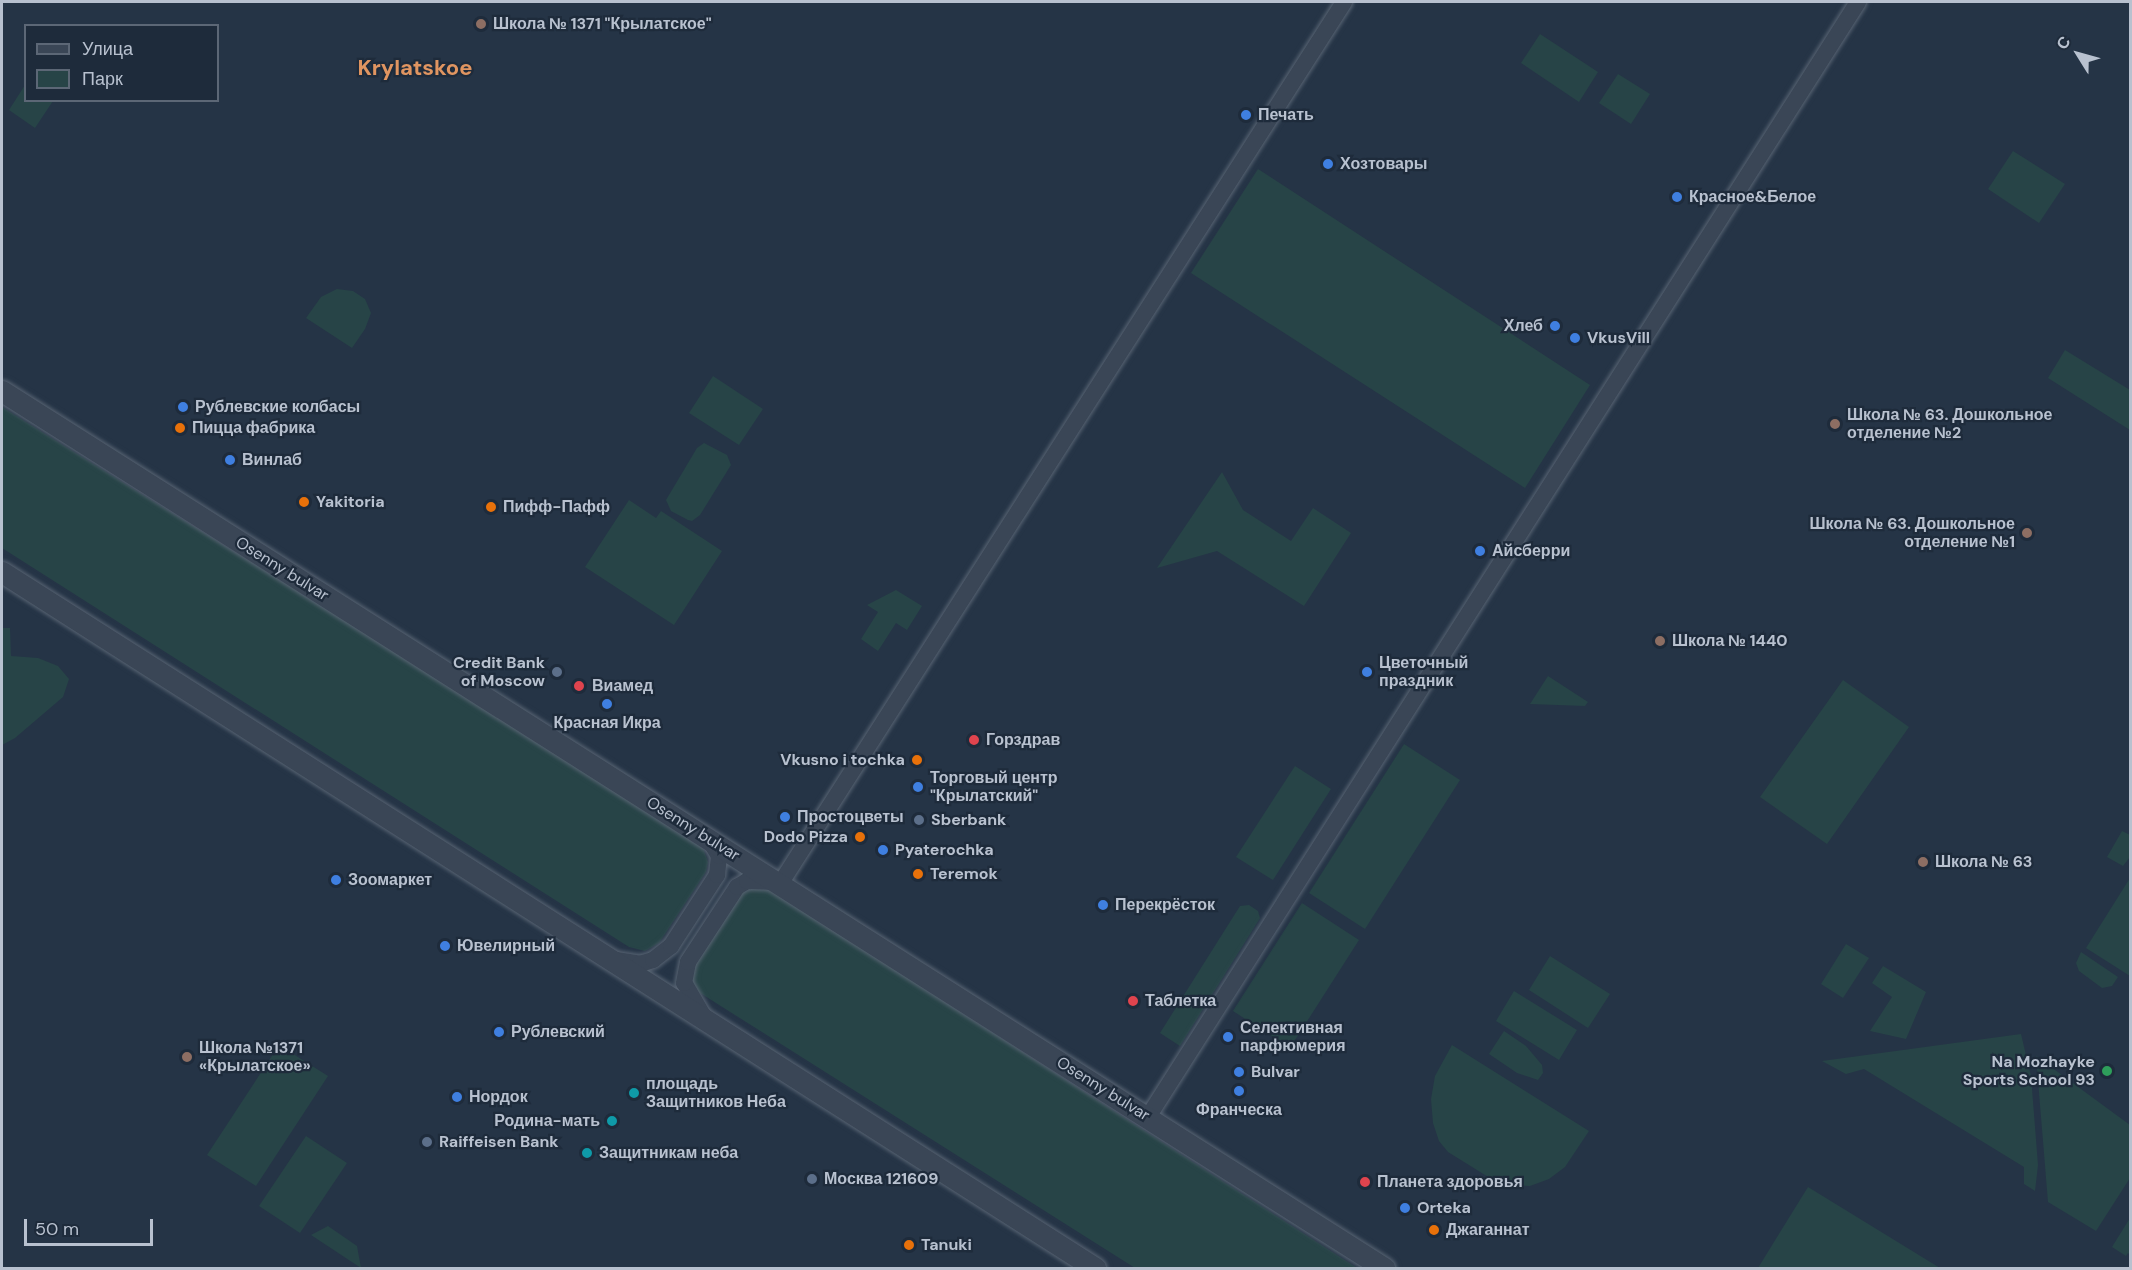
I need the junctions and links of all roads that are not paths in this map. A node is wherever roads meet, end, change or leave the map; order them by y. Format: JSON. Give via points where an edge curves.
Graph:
{"nodes":[{"id":1,"x":1344,"y":2,"type":"edge"},
{"id":2,"x":1858,"y":2,"type":"edge"},
{"id":3,"x":2,"y":391,"type":"edge"},
{"id":4,"x":2,"y":572,"type":"edge"},
{"id":5,"x":703,"y":836,"type":"junction"},
{"id":6,"x":778,"y":883,"type":"junction"},
{"id":7,"x":604,"y":955,"type":"junction"},
{"id":8,"x":708,"y":1022,"type":"junction"},
{"id":9,"x":1148,"y":1117,"type":"junction"},
{"id":10,"x":1095,"y":1269,"type":"edge"},
{"id":11,"x":1384,"y":1269,"type":"edge"}],
"edges":[{"from":1,"to":6,"type":"street"},
{"from":2,"to":9,"type":"street"},
{"from":3,"to":5,"type":"street","name":"Osenny bulvar"},
{"from":4,"to":7,"type":"street"},
{"from":5,"to":6,"type":"street","name":"Osenny bulvar"},
{"from":5,"to":7,"type":"street","via":[[717,850],[720,868],[671,946],[653,960],[640,964]]},
{"from":6,"to":8,"type":"street","via":[[747,881],[737,887],[688,962],[684,983]]},
{"from":6,"to":9,"type":"street","name":"Osenny bulvar"},
{"from":7,"to":8,"type":"street"},
{"from":8,"to":10,"type":"street"},
{"from":9,"to":11,"type":"street","name":"Osenny bulvar"}]}
